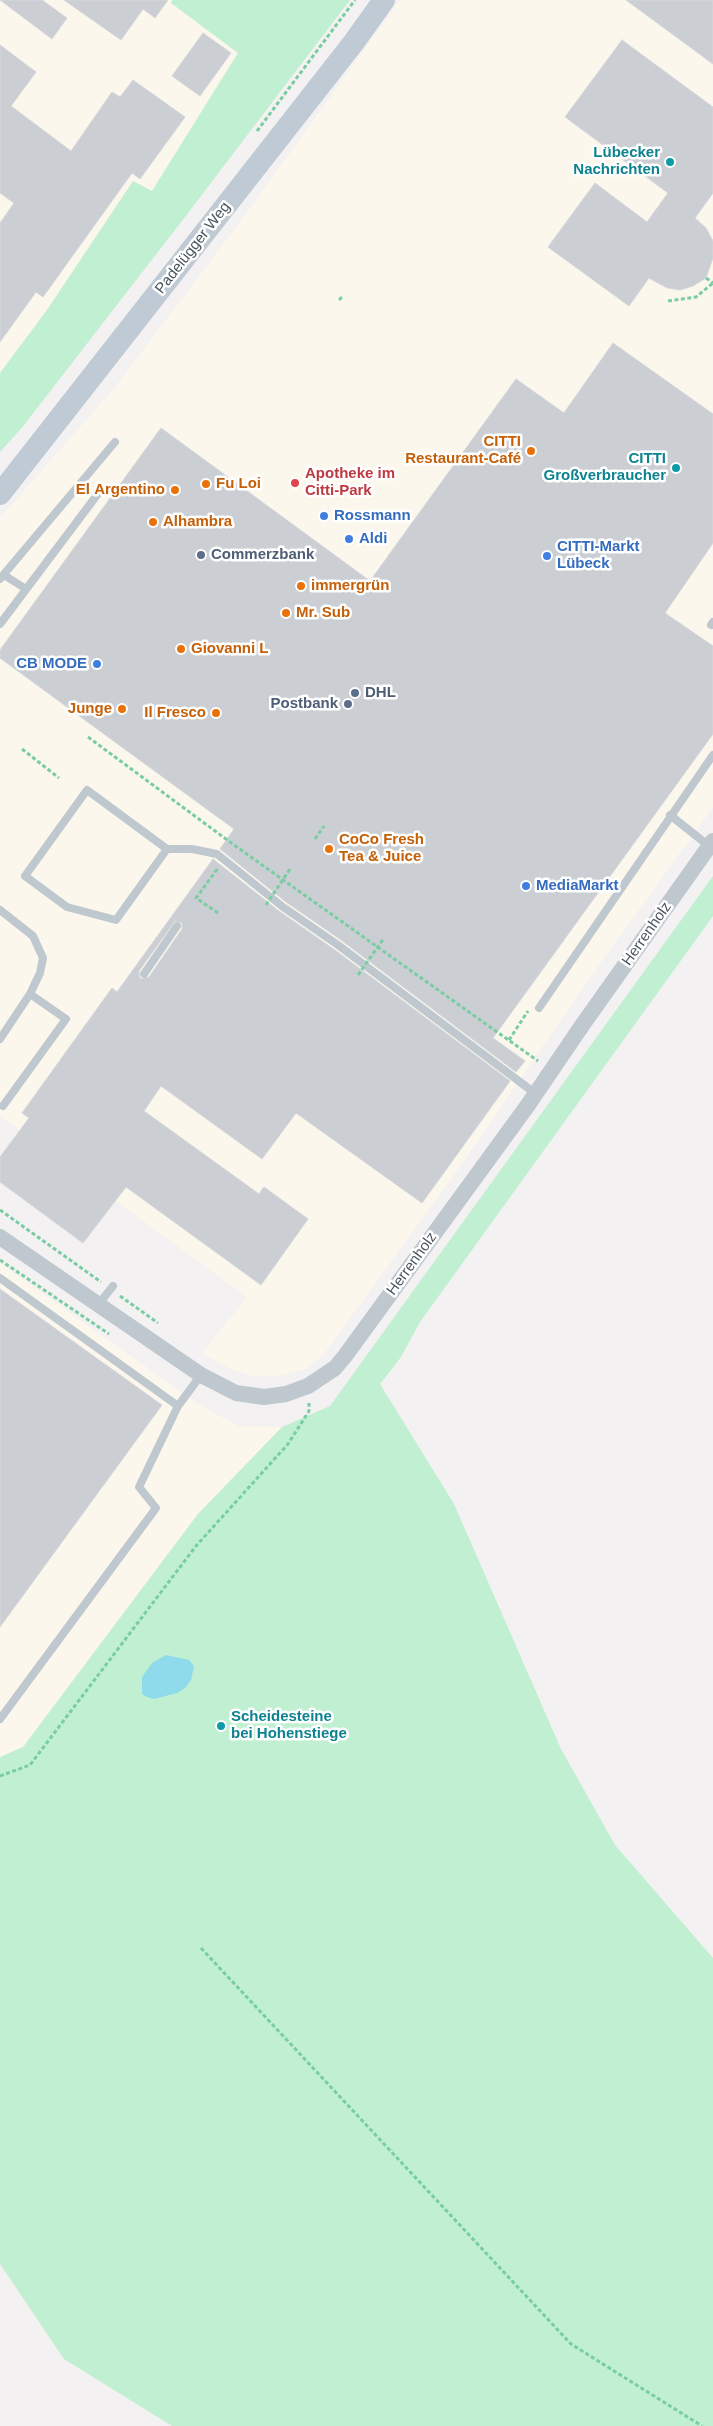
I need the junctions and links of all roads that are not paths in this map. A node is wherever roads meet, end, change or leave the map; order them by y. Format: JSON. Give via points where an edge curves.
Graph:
{"nodes":[{"id":1,"x":384,"y":0,"type":"edge"},
{"id":2,"x":115,"y":442,"type":"dead end"},
{"id":3,"x":100,"y":491,"type":"dead end"},
{"id":4,"x":0,"y":494,"type":"edge"},
{"id":5,"x":2,"y":577,"type":"edge"},
{"id":6,"x":26,"y":589,"type":"junction"},
{"id":7,"x":0,"y":624,"type":"edge"},
{"id":8,"x":713,"y":755,"type":"edge"},
{"id":9,"x":670,"y":815,"type":"junction"},
{"id":10,"x":711,"y":844,"type":"edge"},
{"id":11,"x":167,"y":849,"type":"junction"},
{"id":12,"x":0,"y":910,"type":"edge"},
{"id":13,"x":177,"y":926,"type":"dead end"},
{"id":14,"x":144,"y":974,"type":"dead end"},
{"id":15,"x":30,"y":994,"type":"junction"},
{"id":16,"x":540,"y":1008,"type":"road end"},
{"id":17,"x":0,"y":1039,"type":"edge"},
{"id":18,"x":536,"y":1094,"type":"junction"},
{"id":19,"x":2,"y":1106,"type":"dead end"},
{"id":20,"x":0,"y":1237,"type":"edge"},
{"id":21,"x":0,"y":1278,"type":"edge"},
{"id":22,"x":112,"y":1288,"type":"road end"},
{"id":23,"x":98,"y":1305,"type":"junction"},
{"id":24,"x":201,"y":1375,"type":"junction"},
{"id":25,"x":178,"y":1406,"type":"junction"},
{"id":26,"x":0,"y":1719,"type":"edge"}],
"edges":[{"from":1,"to":4,"type":"main road","name":"Padelügger Weg"},
{"from":2,"to":5,"type":"lane"},
{"from":3,"to":6,"type":"lane"},
{"from":5,"to":6,"type":"lane"},
{"from":6,"to":7,"type":"lane"},
{"from":8,"to":9,"type":"lane"},
{"from":9,"to":10,"type":"lane"},
{"from":9,"to":16,"type":"lane"},
{"from":10,"to":18,"type":"street","name":"Herrenholz"},
{"from":11,"to":11,"type":"lane","via":[[87,790],[25,876],[67,907],[116,920]]},
{"from":11,"to":18,"type":"lane","via":[[192,848],[217,854],[283,907]]},
{"from":12,"to":15,"type":"lane","via":[[33,936],[43,958]]},
{"from":13,"to":14,"type":"lane"},
{"from":15,"to":17,"type":"lane"},
{"from":15,"to":19,"type":"lane","via":[[66,1019]]},
{"from":18,"to":24,"type":"street","name":"Herrenholz","via":[[335,1368],[308,1386],[264,1398],[236,1393]]},
{"from":20,"to":23,"type":"street","name":"Herrenholz"},
{"from":21,"to":25,"type":"lane"},
{"from":22,"to":23,"type":"lane"},
{"from":23,"to":24,"type":"street","name":"Herrenholz"},
{"from":24,"to":25,"type":"lane"},
{"from":25,"to":26,"type":"lane","via":[[139,1487],[156,1508]]}]}
